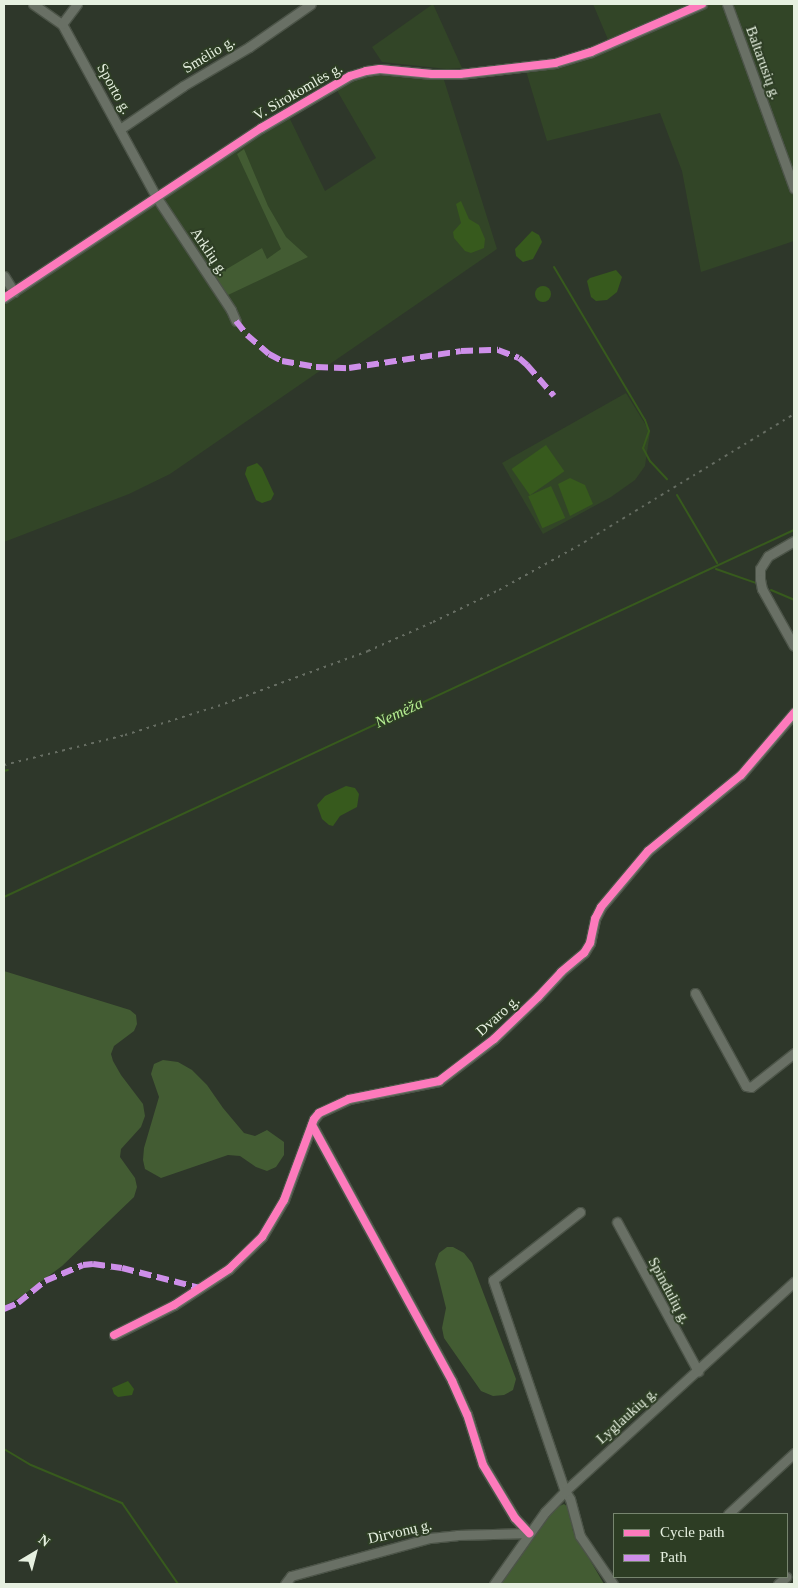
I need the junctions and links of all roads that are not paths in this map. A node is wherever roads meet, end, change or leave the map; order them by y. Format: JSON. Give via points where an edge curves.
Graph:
{"nodes":[{"id":1,"x":33,"y":4,"type":"edge"},
{"id":2,"x":77,"y":4,"type":"edge"},
{"id":3,"x":311,"y":4,"type":"edge"},
{"id":4,"x":702,"y":4,"type":"edge"},
{"id":5,"x":727,"y":4,"type":"edge"},
{"id":6,"x":62,"y":24,"type":"junction"},
{"id":7,"x":120,"y":129,"type":"junction"},
{"id":8,"x":794,"y":188,"type":"edge"},
{"id":9,"x":157,"y":198,"type":"junction"},
{"id":10,"x":4,"y":276,"type":"edge"},
{"id":11,"x":14,"y":292,"type":"junction"},
{"id":12,"x":4,"y":298,"type":"edge"},
{"id":13,"x":236,"y":322,"type":"dead end"},
{"id":14,"x":794,"y":541,"type":"edge"},
{"id":15,"x":794,"y":646,"type":"edge"},
{"id":16,"x":794,"y":713,"type":"edge"},
{"id":17,"x":695,"y":993,"type":"dead end"},
{"id":18,"x":794,"y":1053,"type":"edge"},
{"id":19,"x":312,"y":1125,"type":"junction"},
{"id":20,"x":580,"y":1212,"type":"dead end"},
{"id":21,"x":617,"y":1222,"type":"dead end"},
{"id":22,"x":794,"y":1282,"type":"edge"},
{"id":23,"x":114,"y":1335,"type":"dead end"},
{"id":24,"x":698,"y":1371,"type":"junction"},
{"id":25,"x":794,"y":1453,"type":"edge"},
{"id":26,"x":565,"y":1491,"type":"junction"},
{"id":27,"x":729,"y":1513,"type":"edge"},
{"id":28,"x":529,"y":1533,"type":"junction"},
{"id":29,"x":285,"y":1584,"type":"edge"},
{"id":30,"x":494,"y":1584,"type":"edge"},
{"id":31,"x":613,"y":1584,"type":"edge"}],
"edges":[{"from":1,"to":6,"type":"street","name":"Sporto g."},
{"from":2,"to":6,"type":"street"},
{"from":3,"to":7,"type":"street","name":"Smėlio g."},
{"from":4,"to":9,"type":"street","name":"V. Sirokomlės g.","via":[[591,52],[555,63],[460,74],[366,70],[305,100]]},
{"from":5,"to":8,"type":"street","name":"Baltarusių g."},
{"from":6,"to":7,"type":"street","name":"Sporto g."},
{"from":7,"to":9,"type":"street","name":"Sporto g."},
{"from":9,"to":11,"type":"street","name":"V. Sirokomlės g."},
{"from":9,"to":13,"type":"street","name":"Arklių g."},
{"from":10,"to":11,"type":"street"},
{"from":11,"to":12,"type":"street","name":"V. Sirokomlės g."},
{"from":14,"to":15,"type":"street","via":[[768,556],[760,569],[760,579],[762,589]]},
{"from":16,"to":19,"type":"street","name":"Dvaro g.","via":[[752,765],[648,851],[601,907],[584,953],[494,1039],[439,1081],[349,1099],[319,1113]]},
{"from":17,"to":18,"type":"street","via":[[746,1086],[751,1087]]},
{"from":19,"to":23,"type":"street","name":"Dvaro g.","via":[[284,1200],[262,1237],[229,1269],[151,1318]]},
{"from":19,"to":28,"type":"street","via":[[452,1381],[467,1414],[483,1464],[515,1518]]},
{"from":20,"to":26,"type":"street","via":[[493,1280]]},
{"from":21,"to":24,"type":"street","name":"Spindulių g."},
{"from":22,"to":24,"type":"street","name":"Lyglaukių g."},
{"from":24,"to":26,"type":"street","name":"Lyglaukių g."},
{"from":25,"to":27,"type":"street"},
{"from":26,"to":28,"type":"street","name":"Lyglaukių g."},
{"from":26,"to":31,"type":"street","via":[[580,1536]]},
{"from":28,"to":29,"type":"street","name":"Dirvonų g.","via":[[430,1538],[290,1576]]},
{"from":28,"to":30,"type":"street","name":"Lyglaukių g."}]}
